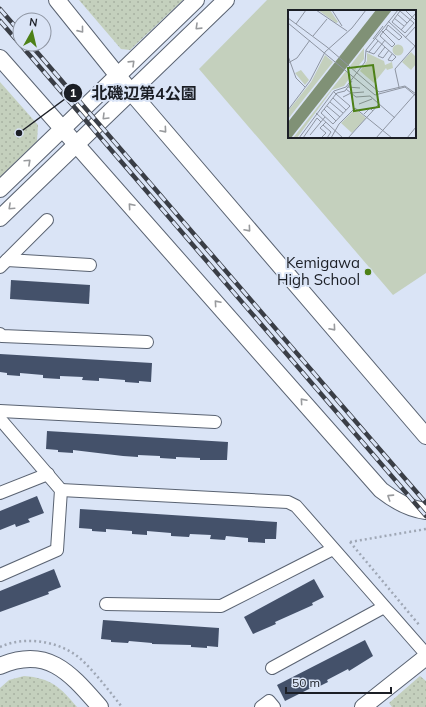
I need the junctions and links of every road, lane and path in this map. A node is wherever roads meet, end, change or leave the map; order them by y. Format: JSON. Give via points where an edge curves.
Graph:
{"nodes":[{"id":1,"x":56,"y":0,"type":"edge"},
{"id":2,"x":196,"y":0,"type":"edge"},
{"id":3,"x":226,"y":0,"type":"edge"},
{"id":4,"x":0,"y":58,"type":"edge"},
{"id":5,"x":118,"y":76,"type":"junction"},
{"id":6,"x":131,"y":92,"type":"junction"},
{"id":7,"x":64,"y":129,"type":"junction"},
{"id":8,"x":78,"y":144,"type":"junction"},
{"id":9,"x":0,"y":189,"type":"edge"},
{"id":10,"x":0,"y":218,"type":"edge"},
{"id":11,"x":47,"y":220,"type":"dead end"},
{"id":12,"x":3,"y":264,"type":"edge"},
{"id":13,"x":90,"y":265,"type":"dead end"},
{"id":14,"x":0,"y":334,"type":"edge"},
{"id":15,"x":147,"y":342,"type":"dead end"},
{"id":16,"x":0,"y":411,"type":"edge"},
{"id":17,"x":0,"y":419,"type":"edge"},
{"id":18,"x":215,"y":422,"type":"dead end"},
{"id":19,"x":426,"y":436,"type":"edge"},
{"id":20,"x":48,"y":474,"type":"junction"},
{"id":21,"x":61,"y":490,"type":"junction"},
{"id":22,"x":0,"y":492,"type":"edge"},
{"id":23,"x":426,"y":511,"type":"edge"},
{"id":24,"x":426,"y":529,"type":"edge"},
{"id":25,"x":333,"y":549,"type":"junction"},
{"id":26,"x":0,"y":574,"type":"edge"},
{"id":27,"x":106,"y":604,"type":"dead end"},
{"id":28,"x":384,"y":607,"type":"junction"},
{"id":29,"x":421,"y":626,"type":"dead end"},
{"id":30,"x":426,"y":656,"type":"edge"},
{"id":31,"x":0,"y":666,"type":"edge"},
{"id":32,"x":272,"y":668,"type":"dead end"},
{"id":33,"x":100,"y":707,"type":"edge"},
{"id":34,"x":261,"y":707,"type":"edge"},
{"id":35,"x":274,"y":707,"type":"edge"},
{"id":36,"x":363,"y":707,"type":"edge"}],
"edges":[{"from":1,"to":5,"type":"street","one_way":true},
{"from":5,"to":2,"type":"street","one_way":true},
{"from":3,"to":6,"type":"street","one_way":true},
{"from":4,"to":7,"type":"street"},
{"from":5,"to":6,"type":"street"},
{"from":5,"to":7,"type":"street"},
{"from":6,"to":8,"type":"street","one_way":true},
{"from":6,"to":19,"type":"street","one_way":true},
{"from":7,"to":8,"type":"street"},
{"from":9,"to":7,"type":"street","one_way":true},
{"from":8,"to":10,"type":"street","one_way":true},
{"from":23,"to":8,"type":"street","one_way":true,"via":[[415,510],[381,490]]},
{"from":11,"to":12,"type":"street"},
{"from":12,"to":13,"type":"street"},
{"from":14,"to":15,"type":"street"},
{"from":16,"to":18,"type":"street"},
{"from":17,"to":20,"type":"street"},
{"from":20,"to":21,"type":"street"},
{"from":20,"to":22,"type":"street"},
{"from":21,"to":25,"type":"street","via":[[280,500],[296,506]]},
{"from":21,"to":26,"type":"street","via":[[57,550]]},
{"from":24,"to":29,"type":"path","via":[[350,542]]},
{"from":25,"to":27,"type":"street","via":[[221,606]]},
{"from":25,"to":28,"type":"street"},
{"from":28,"to":30,"type":"street"},
{"from":28,"to":32,"type":"street"},
{"from":30,"to":36,"type":"street"},
{"from":31,"to":33,"type":"street","via":[[14,660],[51,662],[73,675]]},
{"from":34,"to":35,"type":"street","via":[[269,701]]}]}
